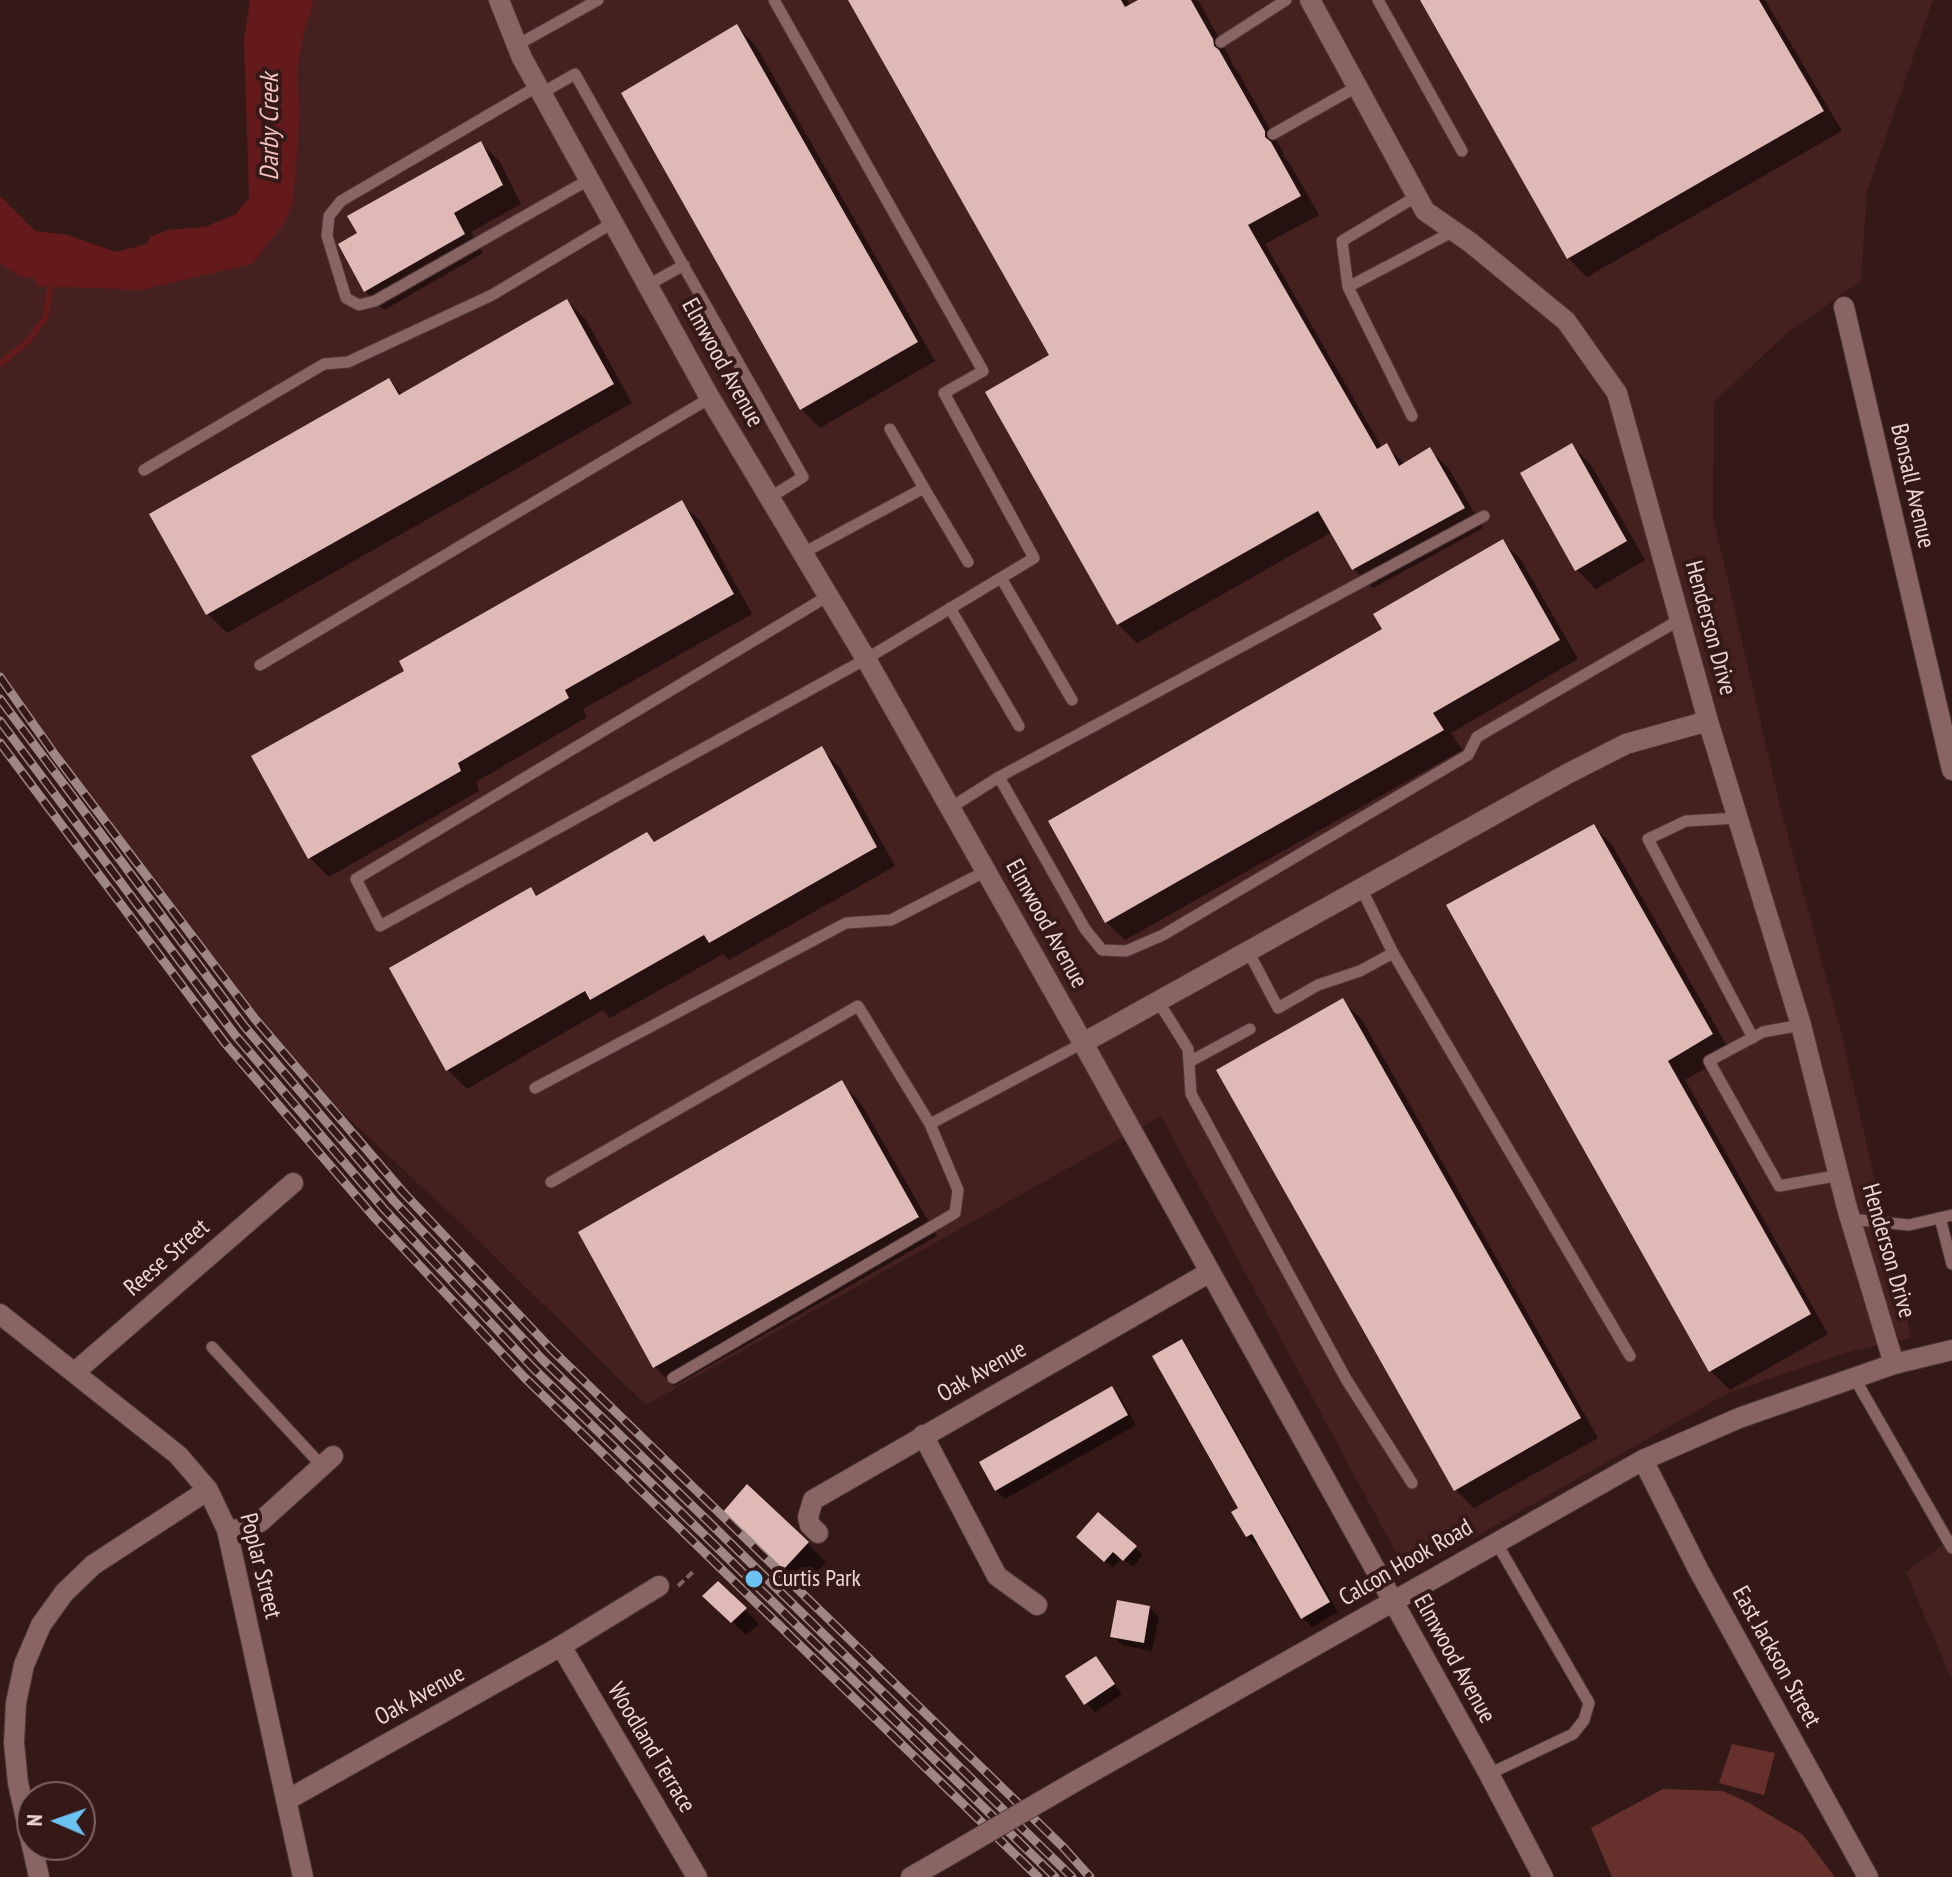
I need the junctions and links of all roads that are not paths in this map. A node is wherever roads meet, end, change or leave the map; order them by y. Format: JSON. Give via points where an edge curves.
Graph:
{"nodes":[{"id":1,"x":598,"y":0,"type":"edge"},
{"id":2,"x":774,"y":0,"type":"edge"},
{"id":3,"x":1286,"y":0,"type":"edge"},
{"id":4,"x":1310,"y":0,"type":"edge"},
{"id":5,"x":1378,"y":0,"type":"edge"},
{"id":6,"x":505,"y":2,"type":"edge"},
{"id":7,"x":1221,"y":42,"type":"dead end"},
{"id":8,"x":517,"y":45,"type":"junction"},
{"id":9,"x":1358,"y":86,"type":"junction"},
{"id":10,"x":540,"y":90,"type":"junction"},
{"id":11,"x":1273,"y":134,"type":"dead end"},
{"id":12,"x":1462,"y":151,"type":"dead end"},
{"id":13,"x":590,"y":179,"type":"junction"},
{"id":14,"x":1417,"y":196,"type":"junction"},
{"id":15,"x":614,"y":222,"type":"junction"},
{"id":16,"x":1454,"y":231,"type":"junction"},
{"id":17,"x":684,"y":265,"type":"junction"},
{"id":18,"x":648,"y":285,"type":"junction"},
{"id":19,"x":1348,"y":287,"type":"junction"},
{"id":20,"x":1844,"y":307,"type":"dead end"},
{"id":21,"x":710,"y":398,"type":"junction"},
{"id":22,"x":1412,"y":416,"type":"dead end"},
{"id":23,"x":890,"y":429,"type":"dead end"},
{"id":24,"x":144,"y":470,"type":"dead end"},
{"id":25,"x":924,"y":488,"type":"junction"},
{"id":26,"x":769,"y":498,"type":"junction"},
{"id":27,"x":1484,"y":516,"type":"dead end"},
{"id":28,"x":803,"y":553,"type":"junction"},
{"id":29,"x":968,"y":562,"type":"dead end"},
{"id":30,"x":1001,"y":578,"type":"junction"},
{"id":31,"x":828,"y":596,"type":"junction"},
{"id":32,"x":950,"y":608,"type":"junction"},
{"id":33,"x":1681,"y":619,"type":"junction"},
{"id":34,"x":866,"y":659,"type":"junction"},
{"id":35,"x":260,"y":665,"type":"dead end"},
{"id":36,"x":1072,"y":700,"type":"dead end"},
{"id":37,"x":1708,"y":721,"type":"junction"},
{"id":38,"x":1019,"y":726,"type":"dead end"},
{"id":39,"x":1952,"y":770,"type":"edge"},
{"id":40,"x":999,"y":777,"type":"junction"},
{"id":41,"x":950,"y":808,"type":"junction"},
{"id":42,"x":1738,"y":818,"type":"junction"},
{"id":43,"x":986,"y":871,"type":"junction"},
{"id":44,"x":1361,"y":888,"type":"junction"},
{"id":45,"x":1248,"y":951,"type":"junction"},
{"id":46,"x":1393,"y":953,"type":"junction"},
{"id":47,"x":1158,"y":1001,"type":"junction"},
{"id":48,"x":1801,"y":1025,"type":"junction"},
{"id":49,"x":1250,"y":1029,"type":"dead end"},
{"id":50,"x":1753,"y":1038,"type":"junction"},
{"id":51,"x":1083,"y":1043,"type":"junction"},
{"id":52,"x":1189,"y":1062,"type":"junction"},
{"id":53,"x":535,"y":1088,"type":"dead end"},
{"id":54,"x":930,"y":1124,"type":"junction"},
{"id":55,"x":1840,"y":1175,"type":"junction"},
{"id":56,"x":551,"y":1182,"type":"dead end"},
{"id":57,"x":293,"y":1183,"type":"dead end"},
{"id":58,"x":1946,"y":1217,"type":"edge"},
{"id":59,"x":1850,"y":1219,"type":"junction"},
{"id":60,"x":1952,"y":1264,"type":"edge"},
{"id":61,"x":1210,"y":1272,"type":"junction"},
{"id":62,"x":0,"y":1314,"type":"edge"},
{"id":63,"x":212,"y":1347,"type":"dead end"},
{"id":64,"x":1952,"y":1350,"type":"edge"},
{"id":65,"x":1630,"y":1356,"type":"dead end"},
{"id":66,"x":1894,"y":1364,"type":"junction"},
{"id":67,"x":75,"y":1372,"type":"junction"},
{"id":68,"x":673,"y":1378,"type":"dead end"},
{"id":69,"x":1855,"y":1379,"type":"junction"},
{"id":70,"x":923,"y":1435,"type":"junction"},
{"id":71,"x":1643,"y":1460,"type":"junction"},
{"id":72,"x":327,"y":1461,"type":"joint"},
{"id":73,"x":1412,"y":1483,"type":"dead end"},
{"id":74,"x":208,"y":1490,"type":"junction"},
{"id":75,"x":227,"y":1530,"type":"junction"},
{"id":76,"x":818,"y":1533,"type":"dead end"},
{"id":77,"x":1496,"y":1542,"type":"junction"},
{"id":78,"x":1952,"y":1548,"type":"edge"},
{"id":79,"x":659,"y":1586,"type":"dead end"},
{"id":80,"x":1392,"y":1601,"type":"junction"},
{"id":81,"x":1037,"y":1605,"type":"dead end"},
{"id":82,"x":561,"y":1646,"type":"junction"},
{"id":83,"x":1489,"y":1774,"type":"junction"},
{"id":84,"x":287,"y":1800,"type":"junction"},
{"id":85,"x":39,"y":1877,"type":"edge"},
{"id":86,"x":303,"y":1877,"type":"edge"},
{"id":87,"x":697,"y":1877,"type":"edge"},
{"id":88,"x":911,"y":1877,"type":"edge"},
{"id":89,"x":1543,"y":1877,"type":"edge"},
{"id":90,"x":1868,"y":1877,"type":"edge"}],
"edges":[{"from":1,"to":8,"type":"lane"},
{"from":2,"to":30,"type":"lane","via":[[983,371],[944,393],[1034,558]]},
{"from":3,"to":7,"type":"lane"},
{"from":4,"to":9,"type":"street","name":"Henderson Drive"},
{"from":5,"to":12,"type":"lane"},
{"from":6,"to":8,"type":"street","name":"Elmwood Avenue"},
{"from":8,"to":10,"type":"street","name":"Elmwood Avenue"},
{"from":9,"to":11,"type":"lane"},
{"from":9,"to":14,"type":"street","name":"Henderson Drive"},
{"from":10,"to":13,"type":"street","name":"Elmwood Avenue"},
{"from":10,"to":13,"type":"lane","via":[[341,201],[329,216],[327,236],[346,298],[359,305],[375,301]]},
{"from":10,"to":17,"type":"lane","via":[[575,74]]},
{"from":13,"to":15,"type":"street","name":"Elmwood Avenue"},
{"from":14,"to":16,"type":"street","name":"Henderson Drive","via":[[1425,211]]},
{"from":14,"to":19,"type":"lane","via":[[1342,241]]},
{"from":15,"to":18,"type":"street","name":"Elmwood Avenue"},
{"from":15,"to":24,"type":"lane","via":[[492,295],[348,362],[324,364]]},
{"from":16,"to":19,"type":"lane"},
{"from":16,"to":33,"type":"street","name":"Henderson Drive","via":[[1566,321],[1617,393]]},
{"from":17,"to":18,"type":"lane"},
{"from":17,"to":26,"type":"lane","via":[[803,477]]},
{"from":18,"to":21,"type":"street","name":"Elmwood Avenue"},
{"from":19,"to":22,"type":"lane"},
{"from":20,"to":39,"type":"street","name":"Bonsall Avenue"},
{"from":21,"to":26,"type":"street","name":"Elmwood Avenue"},
{"from":21,"to":35,"type":"lane"},
{"from":23,"to":25,"type":"lane"},
{"from":25,"to":28,"type":"lane"},
{"from":25,"to":29,"type":"lane"},
{"from":26,"to":28,"type":"street","name":"Elmwood Avenue"},
{"from":27,"to":40,"type":"lane"},
{"from":28,"to":31,"type":"street","name":"Elmwood Avenue"},
{"from":30,"to":32,"type":"lane"},
{"from":30,"to":36,"type":"lane"},
{"from":31,"to":34,"type":"street","name":"Elmwood Avenue"},
{"from":31,"to":34,"type":"lane","via":[[356,879],[380,926]]},
{"from":32,"to":34,"type":"lane"},
{"from":32,"to":38,"type":"lane"},
{"from":33,"to":37,"type":"street","name":"Henderson Drive"},
{"from":33,"to":40,"type":"lane","via":[[1477,737],[1468,755],[1163,935],[1126,951],[1102,950],[1085,929]]},
{"from":34,"to":41,"type":"street","name":"Elmwood Avenue"},
{"from":37,"to":42,"type":"street","name":"Henderson Drive"},
{"from":37,"to":44,"type":"street","via":[[1626,744]]},
{"from":40,"to":41,"type":"lane"},
{"from":41,"to":43,"type":"street","name":"Elmwood Avenue"},
{"from":42,"to":48,"type":"street","name":"Henderson Drive"},
{"from":42,"to":50,"type":"lane","via":[[1686,821],[1648,839]]},
{"from":43,"to":51,"type":"street","name":"Elmwood Avenue"},
{"from":43,"to":53,"type":"lane","via":[[891,920],[846,923]]},
{"from":44,"to":45,"type":"street"},
{"from":44,"to":46,"type":"lane"},
{"from":45,"to":46,"type":"lane","via":[[1278,1008]]},
{"from":45,"to":47,"type":"street"},
{"from":46,"to":65,"type":"lane"},
{"from":47,"to":51,"type":"street"},
{"from":47,"to":52,"type":"lane","via":[[1188,1049]]},
{"from":48,"to":50,"type":"lane"},
{"from":48,"to":55,"type":"street","name":"Henderson Drive"},
{"from":49,"to":52,"type":"lane"},
{"from":50,"to":55,"type":"lane","via":[[1709,1061],[1779,1186]]},
{"from":51,"to":54,"type":"lane"},
{"from":51,"to":61,"type":"street","name":"Elmwood Avenue"},
{"from":52,"to":73,"type":"lane","via":[[1191,1094],[1346,1379]]},
{"from":54,"to":56,"type":"lane","via":[[858,1006]]},
{"from":54,"to":68,"type":"lane","via":[[958,1190],[955,1213]]},
{"from":55,"to":59,"type":"street","name":"Henderson Drive"},
{"from":57,"to":67,"type":"street","name":"Reese Street"},
{"from":58,"to":59,"type":"lane","via":[[1909,1225]]},
{"from":58,"to":60,"type":"lane"},
{"from":59,"to":66,"type":"street","name":"Henderson Drive"},
{"from":61,"to":70,"type":"street","name":"Oak Avenue"},
{"from":61,"to":80,"type":"street","name":"Elmwood Avenue"},
{"from":62,"to":67,"type":"street","name":"Poplar Street"},
{"from":63,"to":72,"type":"lane"},
{"from":64,"to":66,"type":"street","name":"Calcon Hook Road"},
{"from":66,"to":69,"type":"street","name":"Calcon Hook Road"},
{"from":67,"to":74,"type":"street","name":"Poplar Street","via":[[178,1455]]},
{"from":69,"to":71,"type":"street","name":"Calcon Hook Road","via":[[1739,1418]]},
{"from":69,"to":78,"type":"lane"},
{"from":70,"to":76,"type":"street","name":"Oak Avenue","via":[[813,1500],[808,1517]]},
{"from":70,"to":81,"type":"street","via":[[997,1576]]},
{"from":71,"to":77,"type":"street","name":"Calcon Hook Road"},
{"from":71,"to":90,"type":"street","name":"East Jackson Street"},
{"from":72,"to":75,"type":"street","via":[[260,1522]]},
{"from":74,"to":75,"type":"street","name":"Poplar Street"},
{"from":74,"to":85,"type":"street","via":[[93,1565],[41,1625],[24,1665],[14,1743]]},
{"from":75,"to":84,"type":"street","name":"Poplar Street"},
{"from":77,"to":80,"type":"street","name":"Calcon Hook Road"},
{"from":77,"to":83,"type":"lane","via":[[1589,1703],[1573,1734]]},
{"from":79,"to":82,"type":"street","name":"Oak Avenue"},
{"from":80,"to":83,"type":"street","name":"Elmwood Avenue"},
{"from":80,"to":88,"type":"street","name":"Calcon Hook Road","bridge":true},
{"from":82,"to":84,"type":"street","name":"Oak Avenue"},
{"from":82,"to":87,"type":"street","name":"Woodland Terrace"},
{"from":83,"to":89,"type":"street","name":"Elmwood Avenue"},
{"from":84,"to":86,"type":"street","name":"Poplar Street"}]}
